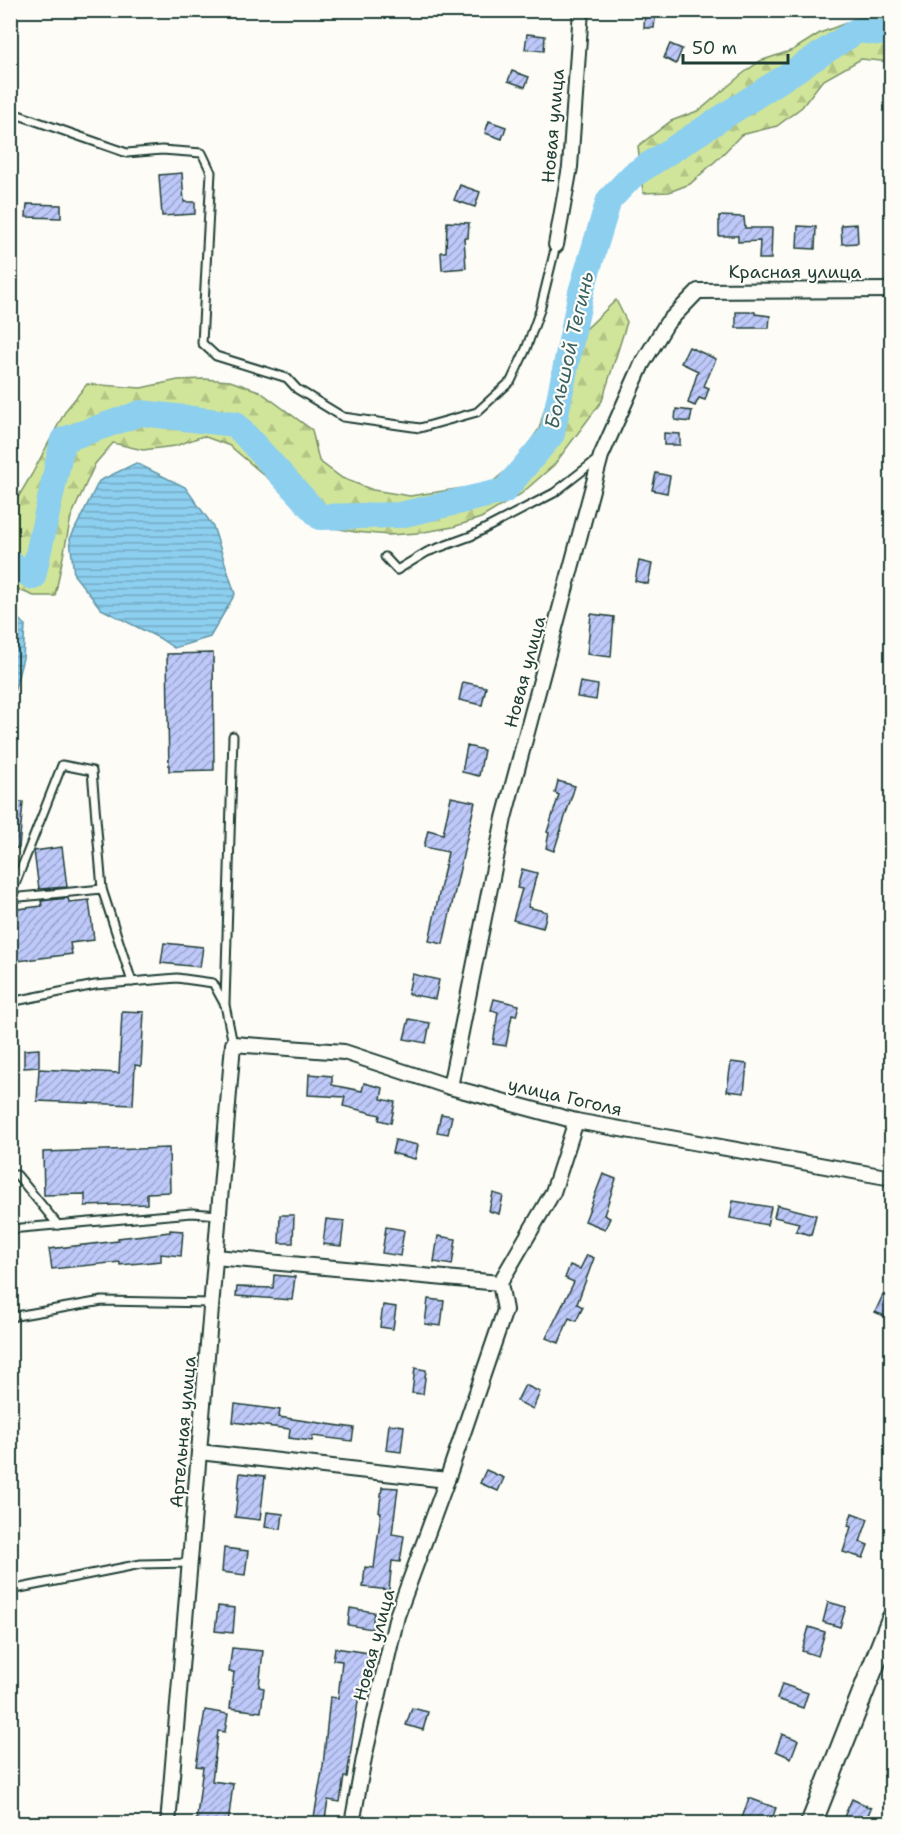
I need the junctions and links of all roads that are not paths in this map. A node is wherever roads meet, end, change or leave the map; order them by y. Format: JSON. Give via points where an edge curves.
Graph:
{"nodes":[{"id":1,"x":581,"y":10,"type":"edge"},
{"id":2,"x":10,"y":112,"type":"edge"},
{"id":3,"x":556,"y":245,"type":"joint"},
{"id":4,"x":891,"y":290,"type":"edge"},
{"id":5,"x":698,"y":291,"type":"joint"},
{"id":6,"x":601,"y":456,"type":"junction"},
{"id":7,"x":385,"y":557,"type":"dead end"},
{"id":8,"x":233,"y":736,"type":"dead end"},
{"id":9,"x":102,"y":889,"type":"junction"},
{"id":10,"x":10,"y":898,"type":"edge"},
{"id":11,"x":132,"y":982,"type":"junction"},
{"id":12,"x":10,"y":1002,"type":"edge"},
{"id":13,"x":225,"y":1005,"type":"junction"},
{"id":14,"x":233,"y":1044,"type":"junction"},
{"id":15,"x":450,"y":1088,"type":"junction"},
{"id":16,"x":576,"y":1121,"type":"junction"},
{"id":17,"x":10,"y":1175,"type":"edge"},
{"id":18,"x":891,"y":1178,"type":"edge"},
{"id":19,"x":219,"y":1215,"type":"junction"},
{"id":20,"x":58,"y":1225,"type":"junction"},
{"id":21,"x":10,"y":1229,"type":"edge"},
{"id":22,"x":215,"y":1257,"type":"junction"},
{"id":23,"x":500,"y":1283,"type":"junction"},
{"id":24,"x":212,"y":1303,"type":"junction"},
{"id":25,"x":10,"y":1317,"type":"edge"},
{"id":26,"x":199,"y":1452,"type":"junction"},
{"id":27,"x":447,"y":1480,"type":"junction"},
{"id":28,"x":190,"y":1563,"type":"junction"},
{"id":29,"x":10,"y":1590,"type":"edge"},
{"id":30,"x":891,"y":1619,"type":"edge"},
{"id":31,"x":168,"y":1824,"type":"edge"},
{"id":32,"x":352,"y":1824,"type":"edge"},
{"id":33,"x":811,"y":1824,"type":"edge"}],
"edges":[{"from":1,"to":3,"type":"street","name":"Новая улица","via":[[570,167]]},
{"from":2,"to":3,"type":"lane","via":[[127,153],[202,153],[211,172],[201,343],[216,356],[286,378],[343,417],[420,428],[477,412],[511,381],[540,310]]},
{"from":4,"to":5,"type":"street","name":"Красная улица"},
{"from":5,"to":6,"type":"street","name":"Новая улица","via":[[667,323],[642,364]]},
{"from":6,"to":7,"type":"lane","via":[[554,493],[471,536],[428,552],[397,570]]},
{"from":6,"to":15,"type":"street","name":"Новая улица","via":[[504,818]]},
{"from":8,"to":13,"type":"lane"},
{"from":9,"to":10,"type":"lane"},
{"from":9,"to":10,"type":"lane","via":[[92,771],[62,765]]},
{"from":9,"to":11,"type":"lane"},
{"from":11,"to":12,"type":"lane","via":[[95,985]]},
{"from":11,"to":13,"type":"lane","via":[[177,978],[213,983]]},
{"from":13,"to":14,"type":"lane"},
{"from":14,"to":15,"type":"street","name":"улица Гоголя","via":[[344,1052]]},
{"from":14,"to":19,"type":"street","name":"Артельная улица"},
{"from":15,"to":16,"type":"street","name":"улица Гоголя"},
{"from":16,"to":18,"type":"street","name":"улица Гоголя"},
{"from":16,"to":23,"type":"street","via":[[553,1192]]},
{"from":17,"to":20,"type":"lane","via":[[17,1175]]},
{"from":19,"to":20,"type":"lane","via":[[192,1213]]},
{"from":19,"to":22,"type":"street","name":"Артельная улица"},
{"from":20,"to":21,"type":"lane"},
{"from":22,"to":23,"type":"street"},
{"from":22,"to":24,"type":"street","name":"Артельная улица"},
{"from":23,"to":27,"type":"street","name":"Новая улица","via":[[505,1310]]},
{"from":24,"to":25,"type":"lane","via":[[102,1301]]},
{"from":24,"to":26,"type":"street","name":"Артельная улица"},
{"from":26,"to":27,"type":"street"},
{"from":26,"to":28,"type":"street","name":"Артельная улица"},
{"from":27,"to":32,"type":"street","name":"Новая улица","via":[[397,1616]]},
{"from":28,"to":29,"type":"lane","via":[[141,1564]]},
{"from":28,"to":31,"type":"street","name":"Артельная улица"},
{"from":30,"to":33,"type":"street"}]}
